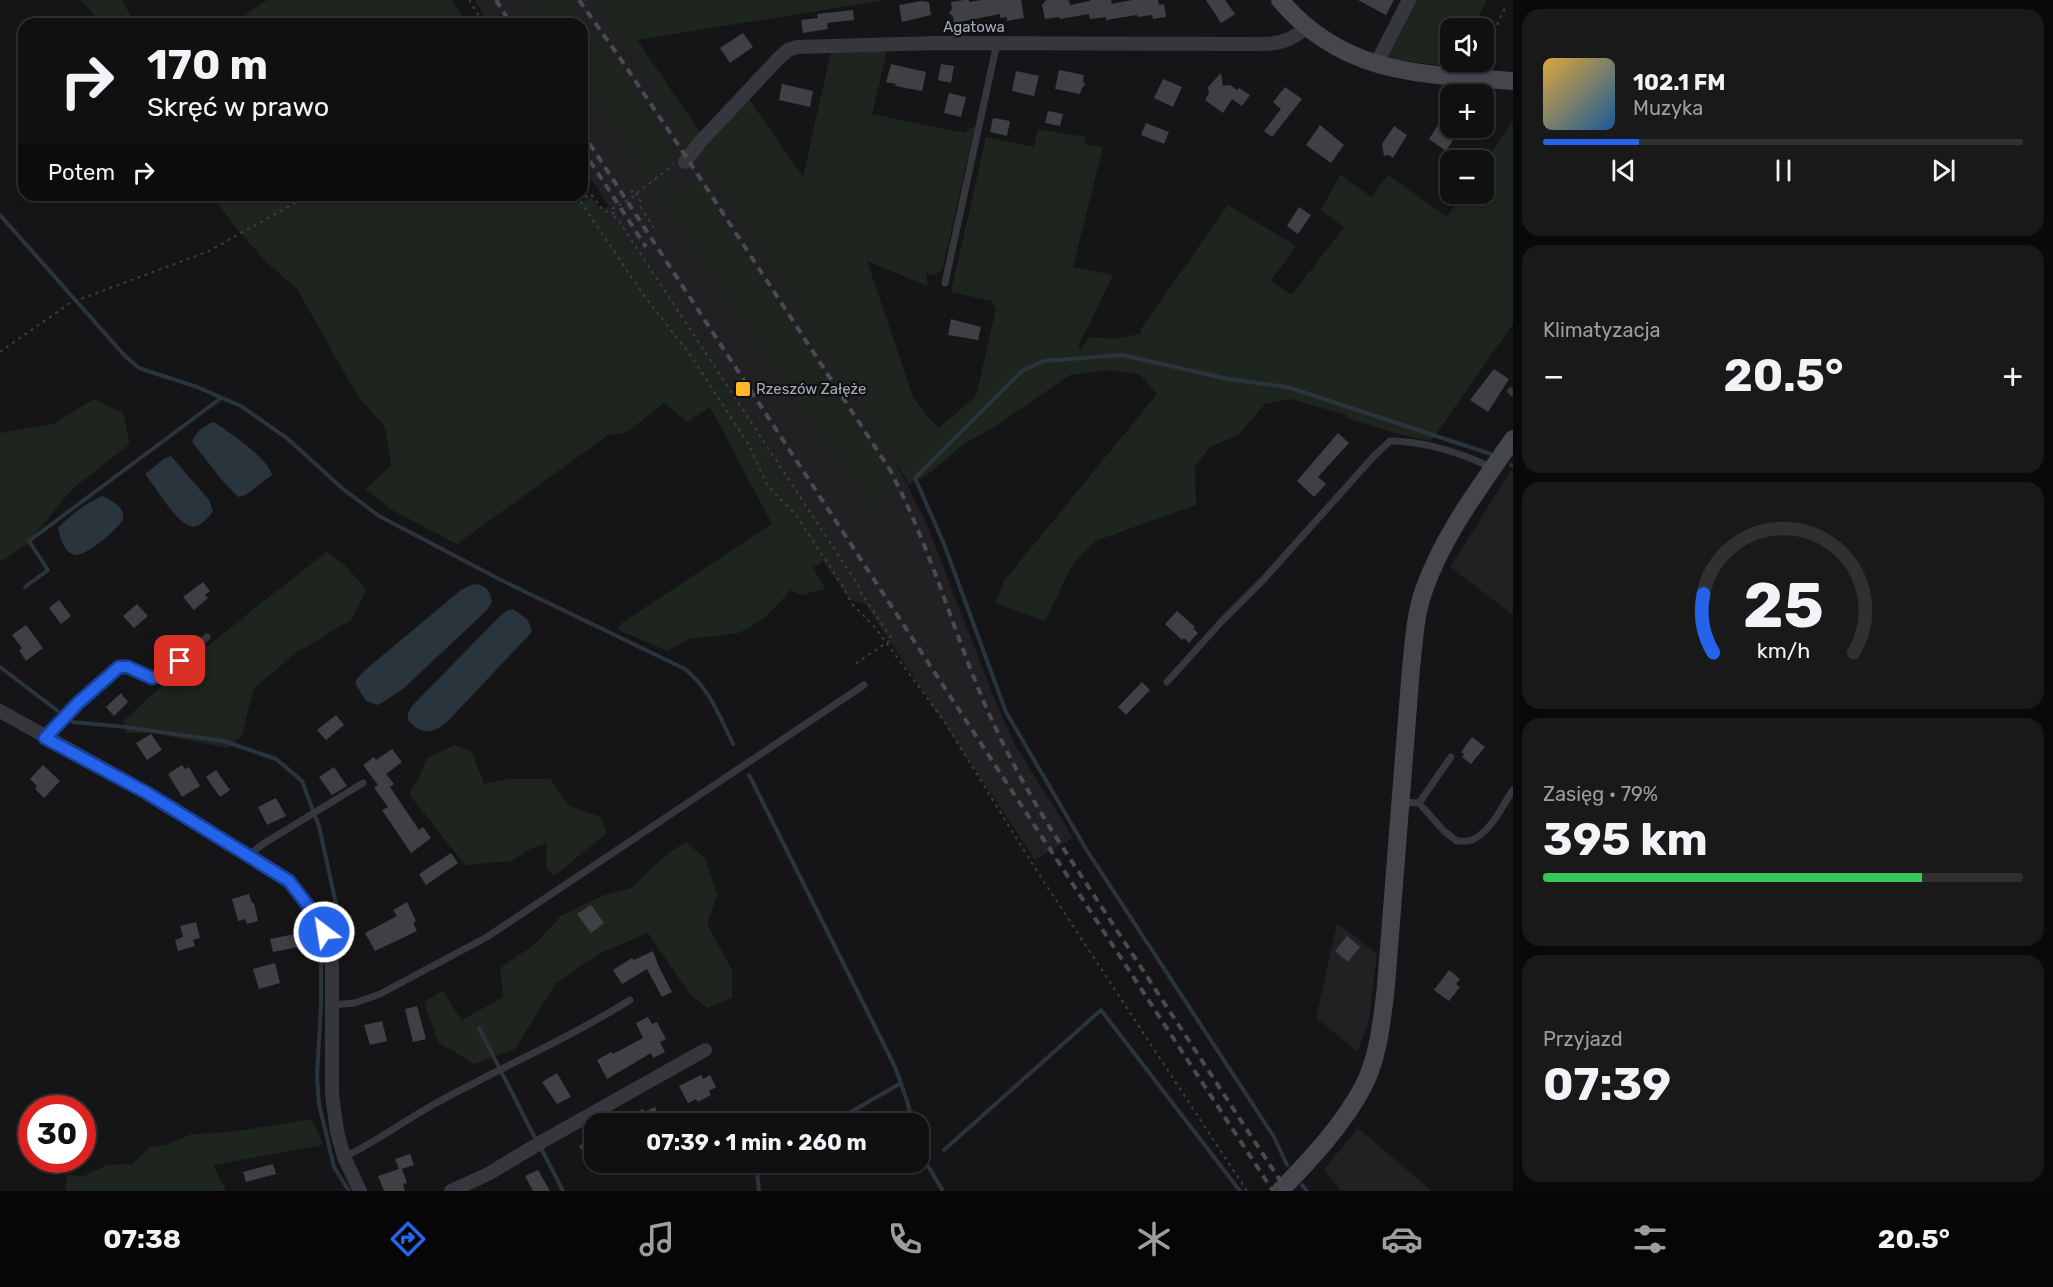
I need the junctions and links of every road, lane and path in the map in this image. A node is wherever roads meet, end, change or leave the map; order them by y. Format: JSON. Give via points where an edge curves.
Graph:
{"nodes":[{"id":1,"x":469,"y":0,"type":"edge"},
{"id":2,"x":1280,"y":0,"type":"edge"},
{"id":3,"x":1409,"y":0,"type":"edge"},
{"id":4,"x":1506,"y":6,"type":"dead end"},
{"id":5,"x":480,"y":18,"type":"edge"},
{"id":6,"x":1307,"y":27,"type":"junction"},
{"id":7,"x":1494,"y":31,"type":"edge"},
{"id":8,"x":997,"y":43,"type":"junction"},
{"id":9,"x":1376,"y":64,"type":"junction"},
{"id":10,"x":1513,"y":81,"type":"edge"},
{"id":11,"x":685,"y":162,"type":"joint"},
{"id":12,"x":636,"y":194,"type":"junction"},
{"id":13,"x":588,"y":195,"type":"edge"},
{"id":14,"x":298,"y":201,"type":"edge"},
{"id":15,"x":580,"y":201,"type":"edge"},
{"id":16,"x":611,"y":214,"type":"junction"},
{"id":17,"x":654,"y":228,"type":"dead end"},
{"id":18,"x":945,"y":283,"type":"dead end"},
{"id":19,"x":0,"y":352,"type":"edge"},
{"id":20,"x":1513,"y":439,"type":"edge"},
{"id":21,"x":1497,"y":463,"type":"junction"},
{"id":22,"x":207,"y":637,"type":"dead end"},
{"id":23,"x":887,"y":643,"type":"junction"},
{"id":24,"x":855,"y":664,"type":"dead end"},
{"id":25,"x":1167,"y":682,"type":"dead end"},
{"id":26,"x":864,"y":684,"type":"dead end"},
{"id":27,"x":0,"y":711,"type":"edge"},
{"id":28,"x":45,"y":738,"type":"junction"},
{"id":29,"x":1451,"y":757,"type":"dead end"},
{"id":30,"x":363,"y":783,"type":"dead end"},
{"id":31,"x":1513,"y":790,"type":"edge"},
{"id":32,"x":1401,"y":802,"type":"junction"},
{"id":33,"x":1419,"y":803,"type":"junction"},
{"id":34,"x":249,"y":855,"type":"junction"},
{"id":35,"x":630,"y":1000,"type":"dead end"},
{"id":36,"x":332,"y":1005,"type":"junction"},
{"id":37,"x":705,"y":1050,"type":"dead end"},
{"id":38,"x":344,"y":1157,"type":"junction"},
{"id":39,"x":360,"y":1191,"type":"edge"},
{"id":40,"x":450,"y":1191,"type":"edge"},
{"id":41,"x":1247,"y":1191,"type":"edge"},
{"id":42,"x":1280,"y":1191,"type":"edge"}],
"edges":[{"from":1,"to":5,"type":"path"},
{"from":2,"to":6,"type":"street"},
{"from":3,"to":9,"type":"street"},
{"from":4,"to":7,"type":"path"},
{"from":6,"to":8,"type":"street","name":"Agatowa","via":[[1292,39],[1277,43]]},
{"from":6,"to":9,"type":"street","via":[[1333,45]]},
{"from":8,"to":11,"type":"street","name":"Agatowa","via":[[788,50]]},
{"from":8,"to":18,"type":"lane"},
{"from":9,"to":10,"type":"street","via":[[1428,75]]},
{"from":11,"to":12,"type":"path","via":[[680,160]]},
{"from":12,"to":16,"type":"path","via":[[634,190],[630,193],[633,197],[612,209],[615,212]]},
{"from":12,"to":17,"type":"path"},
{"from":13,"to":16,"type":"path"},
{"from":14,"to":19,"type":"path","via":[[208,251],[70,303]]},
{"from":15,"to":23,"type":"path","via":[[743,435],[767,485],[796,515],[852,604]]},
{"from":16,"to":23,"type":"path","via":[[858,585],[892,639]]},
{"from":20,"to":21,"type":"street"},
{"from":21,"to":25,"type":"lane","via":[[1480,462],[1410,441],[1390,441]]},
{"from":21,"to":32,"type":"street","via":[[1447,539],[1423,592],[1411,668]]},
{"from":22,"to":28,"type":"lane","via":[[167,673],[152,678],[119,667]]},
{"from":23,"to":24,"type":"path"},
{"from":23,"to":41,"type":"path","via":[[944,721],[1033,865]]},
{"from":26,"to":36,"type":"lane","via":[[488,937],[380,994],[355,1003]]},
{"from":27,"to":28,"type":"street"},
{"from":28,"to":34,"type":"street","via":[[147,793]]},
{"from":29,"to":33,"type":"lane"},
{"from":30,"to":34,"type":"lane"},
{"from":31,"to":33,"type":"lane","via":[[1493,821],[1470,841],[1457,841]]},
{"from":32,"to":33,"type":"lane"},
{"from":32,"to":42,"type":"street","via":[[1386,986],[1373,1060],[1364,1085],[1347,1112]]},
{"from":34,"to":36,"type":"street","via":[[289,881],[324,932],[332,964]]},
{"from":35,"to":38,"type":"lane"},
{"from":36,"to":38,"type":"street","via":[[332,1094]]},
{"from":37,"to":40,"type":"street","via":[[490,1173]]},
{"from":38,"to":39,"type":"street"}]}
